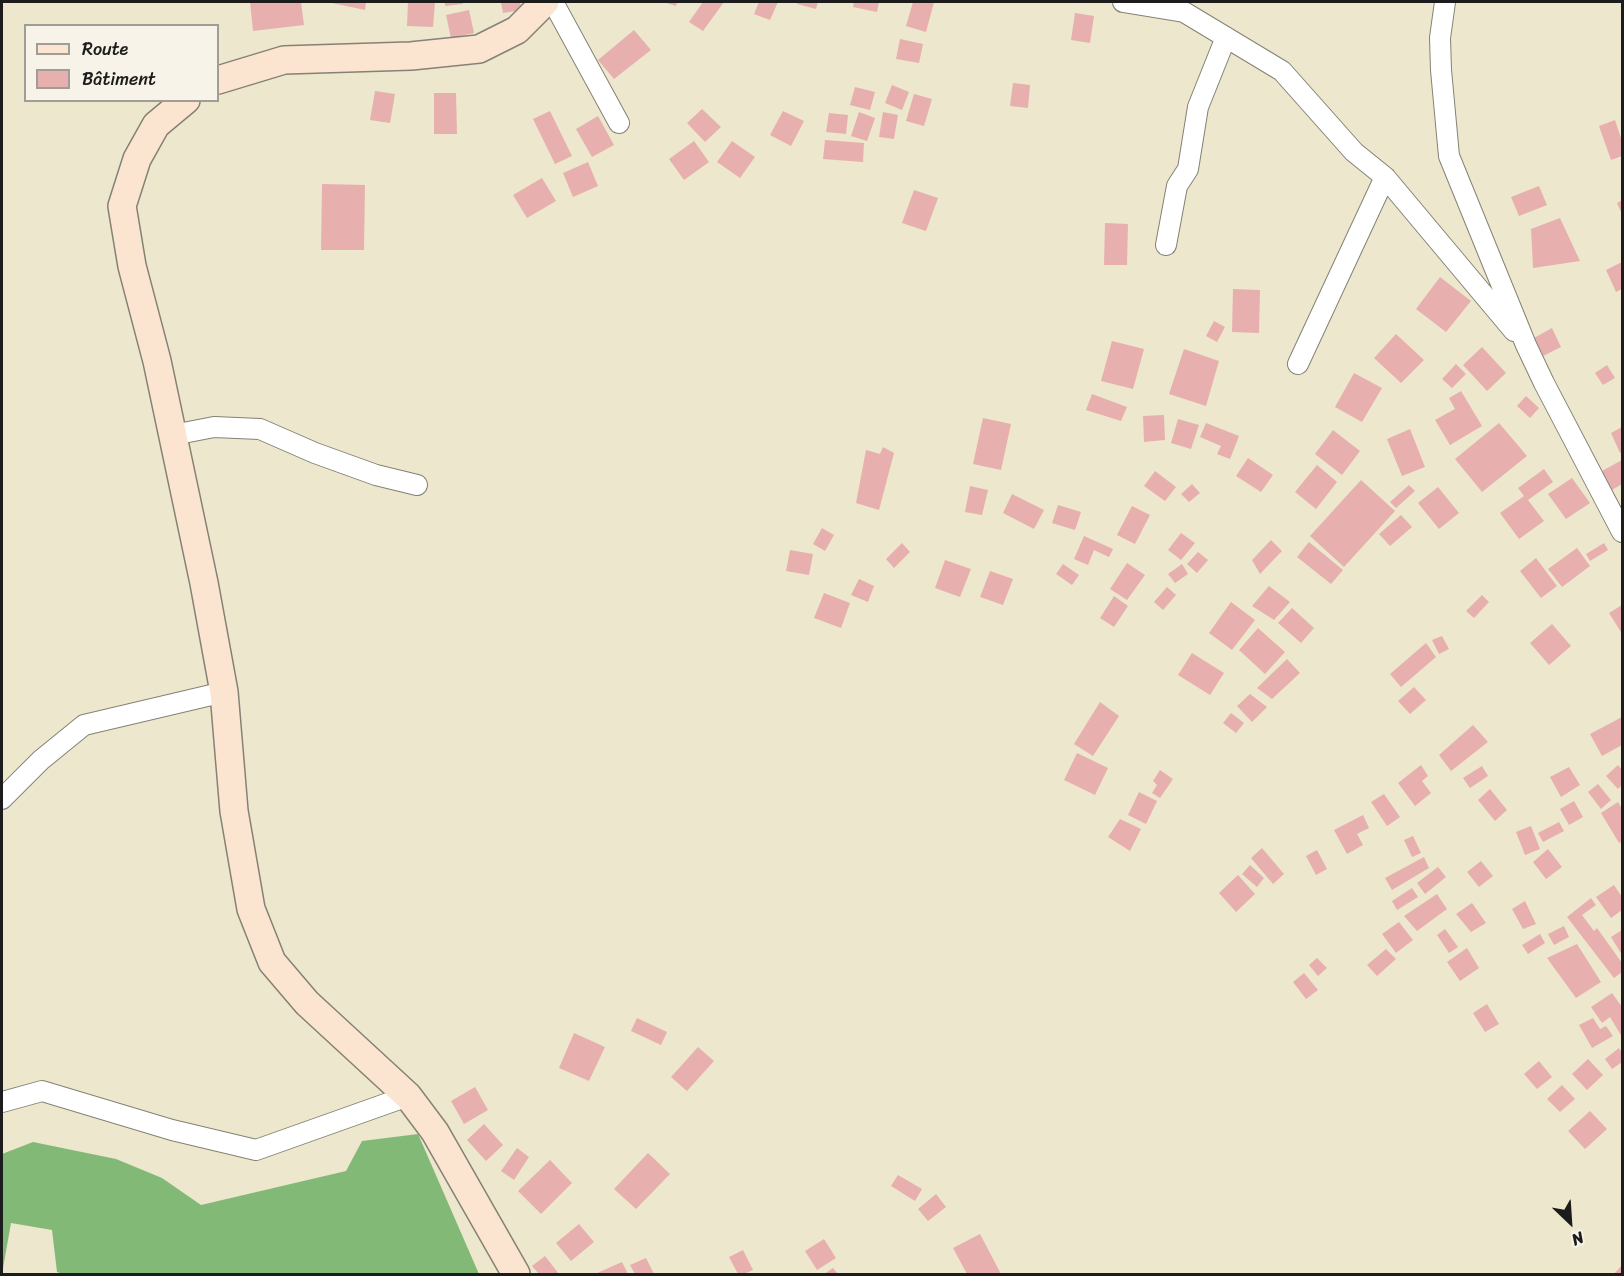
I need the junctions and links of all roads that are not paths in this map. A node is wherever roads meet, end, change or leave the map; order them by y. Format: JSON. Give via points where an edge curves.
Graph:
{"nodes":[{"id":1,"x":545,"y":2,"type":"edge"},
{"id":2,"x":553,"y":2,"type":"edge"},
{"id":3,"x":1123,"y":2,"type":"edge"},
{"id":4,"x":1445,"y":2,"type":"edge"},
{"id":5,"x":1226,"y":37,"type":"junction"},
{"id":6,"x":219,"y":80,"type":"edge"},
{"id":7,"x":184,"y":102,"type":"edge"},
{"id":8,"x":619,"y":123,"type":"dead end"},
{"id":9,"x":1385,"y":177,"type":"junction"},
{"id":10,"x":1166,"y":245,"type":"dead end"},
{"id":11,"x":1526,"y":345,"type":"junction"},
{"id":12,"x":1298,"y":364,"type":"dead end"},
{"id":13,"x":173,"y":435,"type":"junction"},
{"id":14,"x":417,"y":485,"type":"dead end"},
{"id":15,"x":1623,"y":532,"type":"edge"},
{"id":16,"x":224,"y":692,"type":"junction"},
{"id":17,"x":2,"y":799,"type":"edge"},
{"id":18,"x":408,"y":1096,"type":"junction"},
{"id":19,"x":2,"y":1102,"type":"edge"},
{"id":20,"x":516,"y":1275,"type":"edge"}],
"edges":[{"from":1,"to":6,"type":"main road","via":[[517,30],[479,50],[284,60]]},
{"from":2,"to":8,"type":"street"},
{"from":3,"to":5,"type":"street","via":[[1184,12]]},
{"from":4,"to":11,"type":"street","via":[[1440,70],[1449,156]]},
{"from":5,"to":9,"type":"street","via":[[1282,71],[1354,152]]},
{"from":5,"to":10,"type":"street","via":[[1198,107],[1188,169],[1177,186]]},
{"from":7,"to":13,"type":"main road","via":[[156,125],[137,159],[122,206],[132,266]]},
{"from":9,"to":11,"type":"street"},
{"from":9,"to":12,"type":"street"},
{"from":11,"to":15,"type":"street"},
{"from":13,"to":14,"type":"street","via":[[214,427],[260,429],[376,475]]},
{"from":13,"to":16,"type":"main road"},
{"from":16,"to":17,"type":"street","via":[[84,725]]},
{"from":16,"to":18,"type":"main road","via":[[234,811],[251,909],[272,962],[307,1003]]},
{"from":18,"to":19,"type":"street","via":[[256,1150],[172,1130],[42,1091]]},
{"from":18,"to":20,"type":"main road","via":[[435,1132]]}]}
